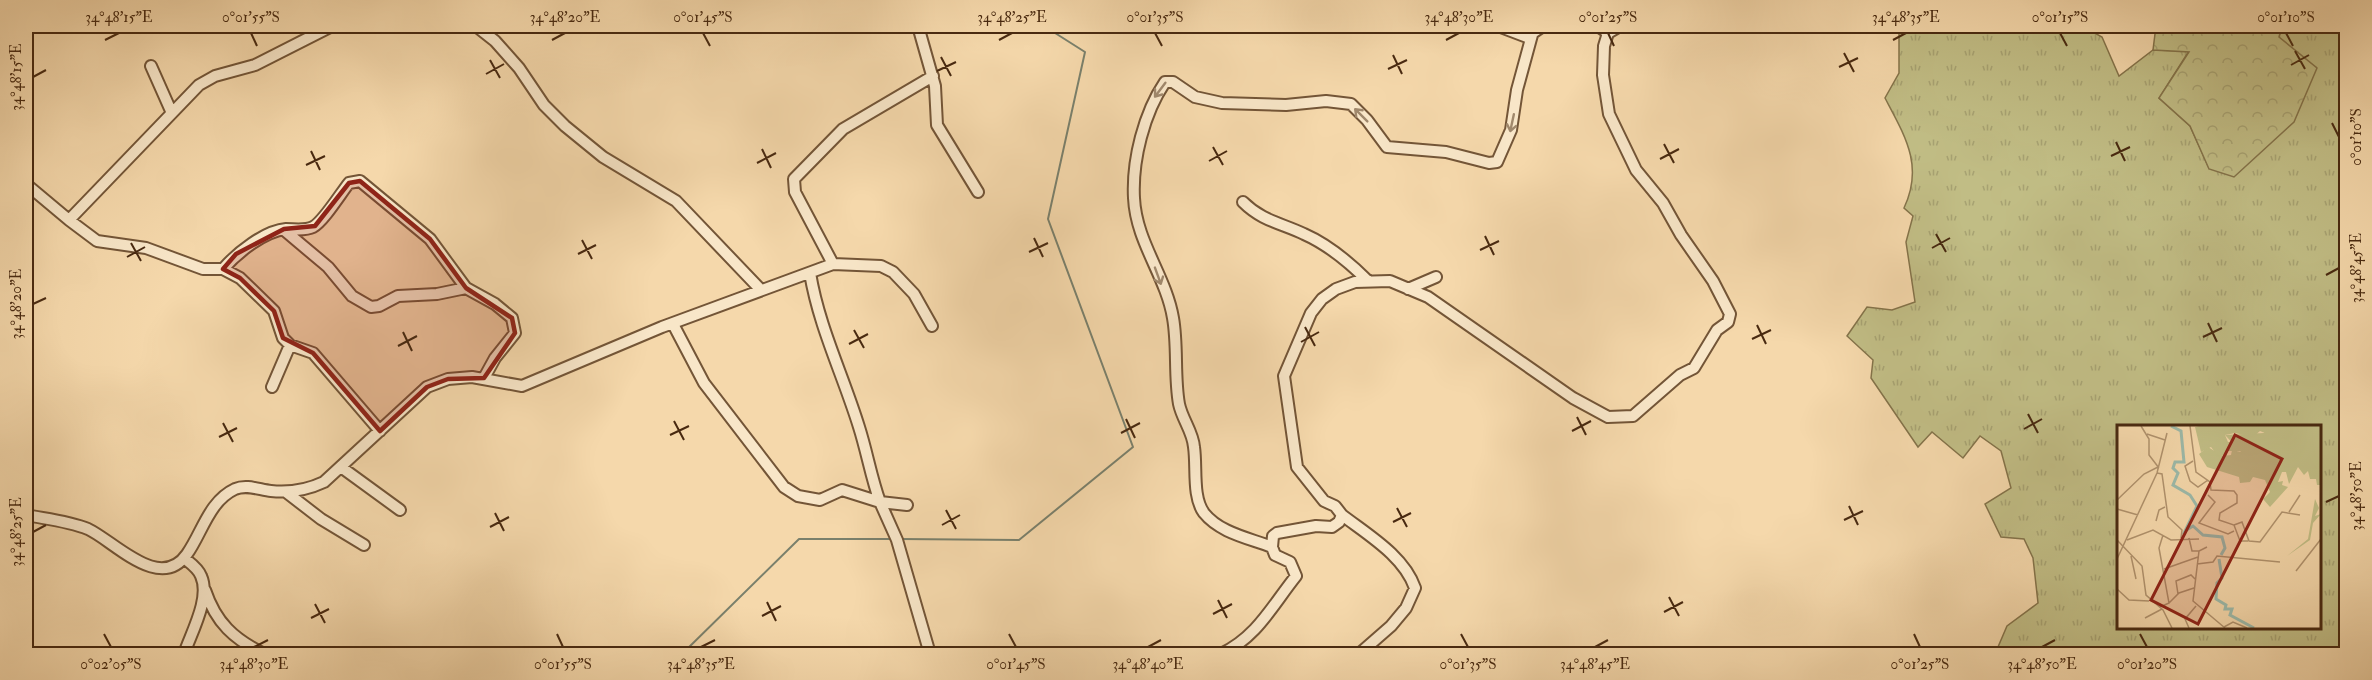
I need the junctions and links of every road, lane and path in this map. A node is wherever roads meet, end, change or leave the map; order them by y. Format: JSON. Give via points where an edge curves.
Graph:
{"nodes":[{"id":1,"x":332,"y":26,"type":"edge"},
{"id":2,"x":476,"y":26,"type":"edge"},
{"id":3,"x":918,"y":26,"type":"edge"},
{"id":4,"x":1498,"y":26,"type":"edge"},
{"id":5,"x":1543,"y":26,"type":"edge"},
{"id":6,"x":1598,"y":26,"type":"edge"},
{"id":7,"x":1620,"y":26,"type":"edge"},
{"id":8,"x":1608,"y":33,"type":"junction"},
{"id":9,"x":1532,"y":36,"type":"junction"},
{"id":10,"x":151,"y":66,"type":"dead end"},
{"id":11,"x":933,"y":76,"type":"junction"},
{"id":12,"x":171,"y":111,"type":"junction"},
{"id":13,"x":26,"y":184,"type":"edge"},
{"id":14,"x":978,"y":192,"type":"dead end"},
{"id":15,"x":1243,"y":202,"type":"dead end"},
{"id":16,"x":69,"y":220,"type":"junction"},
{"id":17,"x":284,"y":229,"type":"junction"},
{"id":18,"x":832,"y":264,"type":"junction"},
{"id":19,"x":223,"y":269,"type":"junction"},
{"id":20,"x":810,"y":273,"type":"junction"},
{"id":21,"x":1436,"y":277,"type":"dead end"},
{"id":22,"x":1368,"y":281,"type":"junction"},
{"id":23,"x":466,"y":288,"type":"junction"},
{"id":24,"x":760,"y":289,"type":"junction"},
{"id":25,"x":1408,"y":289,"type":"junction"},
{"id":26,"x":673,"y":324,"type":"junction"},
{"id":27,"x":932,"y":326,"type":"dead end"},
{"id":28,"x":290,"y":345,"type":"junction"},
{"id":29,"x":484,"y":378,"type":"junction"},
{"id":30,"x":272,"y":387,"type":"dead end"},
{"id":31,"x":380,"y":431,"type":"junction"},
{"id":32,"x":341,"y":467,"type":"junction"},
{"id":33,"x":286,"y":492,"type":"junction"},
{"id":34,"x":880,"y":502,"type":"junction"},
{"id":35,"x":907,"y":505,"type":"dead end"},
{"id":36,"x":400,"y":510,"type":"dead end"},
{"id":37,"x":26,"y":514,"type":"edge"},
{"id":38,"x":1342,"y":515,"type":"junction"},
{"id":39,"x":364,"y":545,"type":"dead end"},
{"id":40,"x":1272,"y":547,"type":"junction"},
{"id":41,"x":184,"y":558,"type":"junction"},
{"id":42,"x":204,"y":587,"type":"junction"},
{"id":43,"x":184,"y":654,"type":"edge"},
{"id":44,"x":264,"y":654,"type":"edge"},
{"id":45,"x":930,"y":654,"type":"edge"},
{"id":46,"x":1221,"y":654,"type":"edge"},
{"id":47,"x":1359,"y":654,"type":"edge"}],
"edges":[{"from":1,"to":12,"type":"street","via":[[255,65],[215,76]]},
{"from":2,"to":24,"type":"street","via":[[495,41],[544,105],[571,131],[625,171],[676,201]]},
{"from":3,"to":11,"type":"street"},
{"from":4,"to":9,"type":"street","via":[[1521,36]]},
{"from":5,"to":9,"type":"street"},
{"from":6,"to":8,"type":"street"},
{"from":7,"to":8,"type":"street"},
{"from":8,"to":25,"type":"street","via":[[1603,75],[1608,114],[1636,170],[1695,252],[1730,314],[1694,368],[1680,375],[1633,416],[1608,417],[1573,398],[1428,297]]},
{"from":9,"to":40,"type":"street","one_way":true,"via":[[1511,130],[1497,162],[1446,152],[1387,147],[1351,105],[1326,101],[1286,105],[1222,103],[1195,97],[1173,82],[1166,82],[1154,99],[1137,157],[1134,197],[1138,231],[1173,317],[1177,387],[1194,444],[1198,502],[1218,527]]},
{"from":10,"to":12,"type":"street"},
{"from":11,"to":14,"type":"street","via":[[937,125]]},
{"from":11,"to":18,"type":"street","via":[[843,129],[794,179],[795,192]]},
{"from":12,"to":16,"type":"street"},
{"from":13,"to":16,"type":"street"},
{"from":15,"to":22,"type":"street","via":[[1256,215],[1306,235],[1344,258]]},
{"from":16,"to":19,"type":"street","via":[[97,241],[146,248],[203,269]]},
{"from":17,"to":19,"type":"street","via":[[236,254]]},
{"from":17,"to":23,"type":"street","via":[[328,267],[352,296],[371,307],[398,296]]},
{"from":17,"to":23,"type":"street","via":[[315,226],[349,183],[360,181],[430,238]]},
{"from":18,"to":20,"type":"street"},
{"from":18,"to":27,"type":"street","via":[[881,266],[893,272],[915,294]]},
{"from":19,"to":28,"type":"street","via":[[248,284],[268,304],[280,333]]},
{"from":20,"to":24,"type":"street"},
{"from":20,"to":34,"type":"street","via":[[815,304],[860,429]]},
{"from":21,"to":25,"type":"street"},
{"from":22,"to":25,"type":"street","via":[[1390,281]]},
{"from":22,"to":38,"type":"street","via":[[1345,286],[1322,299],[1311,314],[1284,376],[1297,466],[1324,501]]},
{"from":23,"to":29,"type":"street","via":[[495,304],[512,318],[515,326],[516,333]]},
{"from":24,"to":26,"type":"street"},
{"from":26,"to":29,"type":"street","via":[[522,386]]},
{"from":26,"to":34,"type":"street","via":[[704,383],[784,486],[798,496],[820,500],[842,490]]},
{"from":28,"to":30,"type":"street"},
{"from":28,"to":31,"type":"street","via":[[313,353]]},
{"from":29,"to":31,"type":"street","via":[[448,379],[427,387]]},
{"from":31,"to":32,"type":"street"},
{"from":32,"to":33,"type":"street","via":[[308,490]]},
{"from":32,"to":36,"type":"street"},
{"from":33,"to":39,"type":"street"},
{"from":33,"to":41,"type":"street","via":[[235,489],[203,523]]},
{"from":34,"to":35,"type":"street"},
{"from":34,"to":45,"type":"street","via":[[897,540]]},
{"from":37,"to":41,"type":"street","via":[[90,531],[144,567],[161,568]]},
{"from":38,"to":40,"type":"street","via":[[1332,527],[1277,533]]},
{"from":38,"to":47,"type":"street","via":[[1387,549],[1411,576],[1415,588],[1399,617]]},
{"from":40,"to":46,"type":"street","via":[[1275,555],[1290,562],[1296,576],[1264,621],[1238,646]]},
{"from":41,"to":42,"type":"street","via":[[197,569]]},
{"from":42,"to":43,"type":"street"},
{"from":42,"to":44,"type":"street","via":[[222,626],[233,637]]}]}
